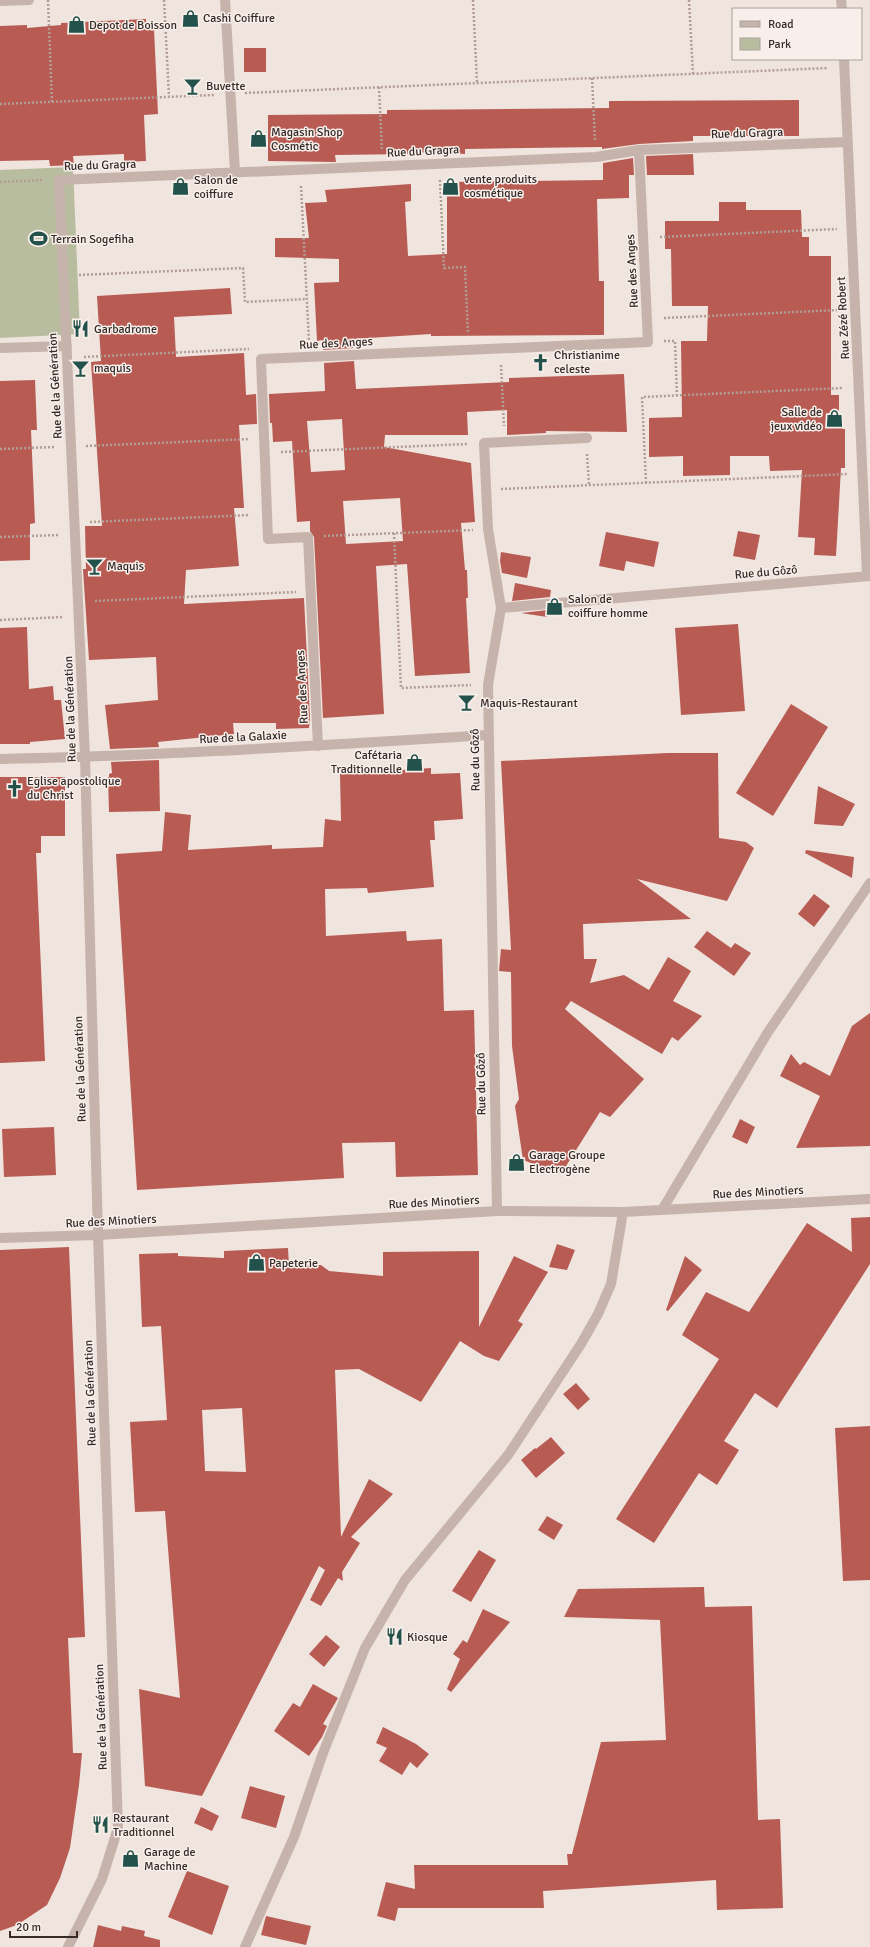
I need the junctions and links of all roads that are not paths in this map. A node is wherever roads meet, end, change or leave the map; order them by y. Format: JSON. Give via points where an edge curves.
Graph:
{"nodes":[{"id":1,"x":29,"y":0,"type":"edge"},
{"id":2,"x":225,"y":0,"type":"edge"},
{"id":3,"x":0,"y":1,"type":"edge"},
{"id":4,"x":844,"y":63,"type":"edge"},
{"id":5,"x":848,"y":142,"type":"junction"},
{"id":6,"x":639,"y":150,"type":"junction"},
{"id":7,"x":235,"y":172,"type":"junction"},
{"id":8,"x":59,"y":180,"type":"joint"},
{"id":9,"x":66,"y":346,"type":"junction"},
{"id":10,"x":0,"y":348,"type":"edge"},
{"id":11,"x":587,"y":438,"type":"road end"},
{"id":12,"x":869,"y":576,"type":"edge"},
{"id":13,"x":501,"y":608,"type":"junction"},
{"id":14,"x":488,"y":735,"type":"junction"},
{"id":15,"x":318,"y":746,"type":"junction"},
{"id":16,"x":85,"y":758,"type":"junction"},
{"id":17,"x":0,"y":759,"type":"edge"},
{"id":18,"x":870,"y":883,"type":"edge"},
{"id":19,"x":870,"y":1199,"type":"edge"},
{"id":20,"x":662,"y":1210,"type":"junction"},
{"id":21,"x":496,"y":1211,"type":"junction"},
{"id":22,"x":623,"y":1212,"type":"junction"},
{"id":23,"x":98,"y":1235,"type":"junction"},
{"id":24,"x":0,"y":1238,"type":"edge"},
{"id":25,"x":68,"y":1947,"type":"edge"},
{"id":26,"x":245,"y":1947,"type":"edge"}],
"edges":[{"from":1,"to":3,"type":"street"},
{"from":2,"to":7,"type":"street"},
{"from":4,"to":5,"type":"street","name":"Rue Zézé Robert"},
{"from":5,"to":6,"type":"street","name":"Rue du Gragra"},
{"from":5,"to":12,"type":"street","name":"Rue Zézé Robert"},
{"from":6,"to":7,"type":"street","name":"Rue du Gragra","via":[[596,157]]},
{"from":6,"to":15,"type":"street","name":"Rue des Anges","via":[[648,342],[261,359],[268,539],[308,537]]},
{"from":7,"to":8,"type":"street","name":"Rue du Gragra"},
{"from":8,"to":9,"type":"street","name":"Rue de la Génération"},
{"from":9,"to":10,"type":"street"},
{"from":9,"to":16,"type":"street","name":"Rue de la Génération"},
{"from":11,"to":13,"type":"street","via":[[484,443],[488,529]]},
{"from":12,"to":13,"type":"street","name":"Rue du Gôzô"},
{"from":13,"to":14,"type":"street","name":"Rue du Gôzô","via":[[488,684]]},
{"from":14,"to":15,"type":"street","name":"Rue de la Galaxie"},
{"from":14,"to":21,"type":"street","name":"Rue du Gôzô"},
{"from":15,"to":16,"type":"street","name":"Rue de la Galaxie"},
{"from":16,"to":17,"type":"street","name":"Rue de la Galaxie"},
{"from":16,"to":23,"type":"street","name":"Rue de la Génération"},
{"from":18,"to":20,"type":"street","via":[[768,1032]]},
{"from":19,"to":20,"type":"street","name":"Rue des Minotiers"},
{"from":20,"to":22,"type":"street","name":"Rue des Minotiers"},
{"from":21,"to":22,"type":"street","name":"Rue des Minotiers"},
{"from":21,"to":23,"type":"street","name":"Rue des Minotiers"},
{"from":22,"to":26,"type":"street","via":[[611,1284],[581,1344],[508,1455],[405,1580],[365,1648],[322,1753],[294,1836]]},
{"from":23,"to":24,"type":"street","name":"Rue des Minotiers"},
{"from":23,"to":25,"type":"street","name":"Rue de la Génération","via":[[118,1828],[102,1879]]}]}
